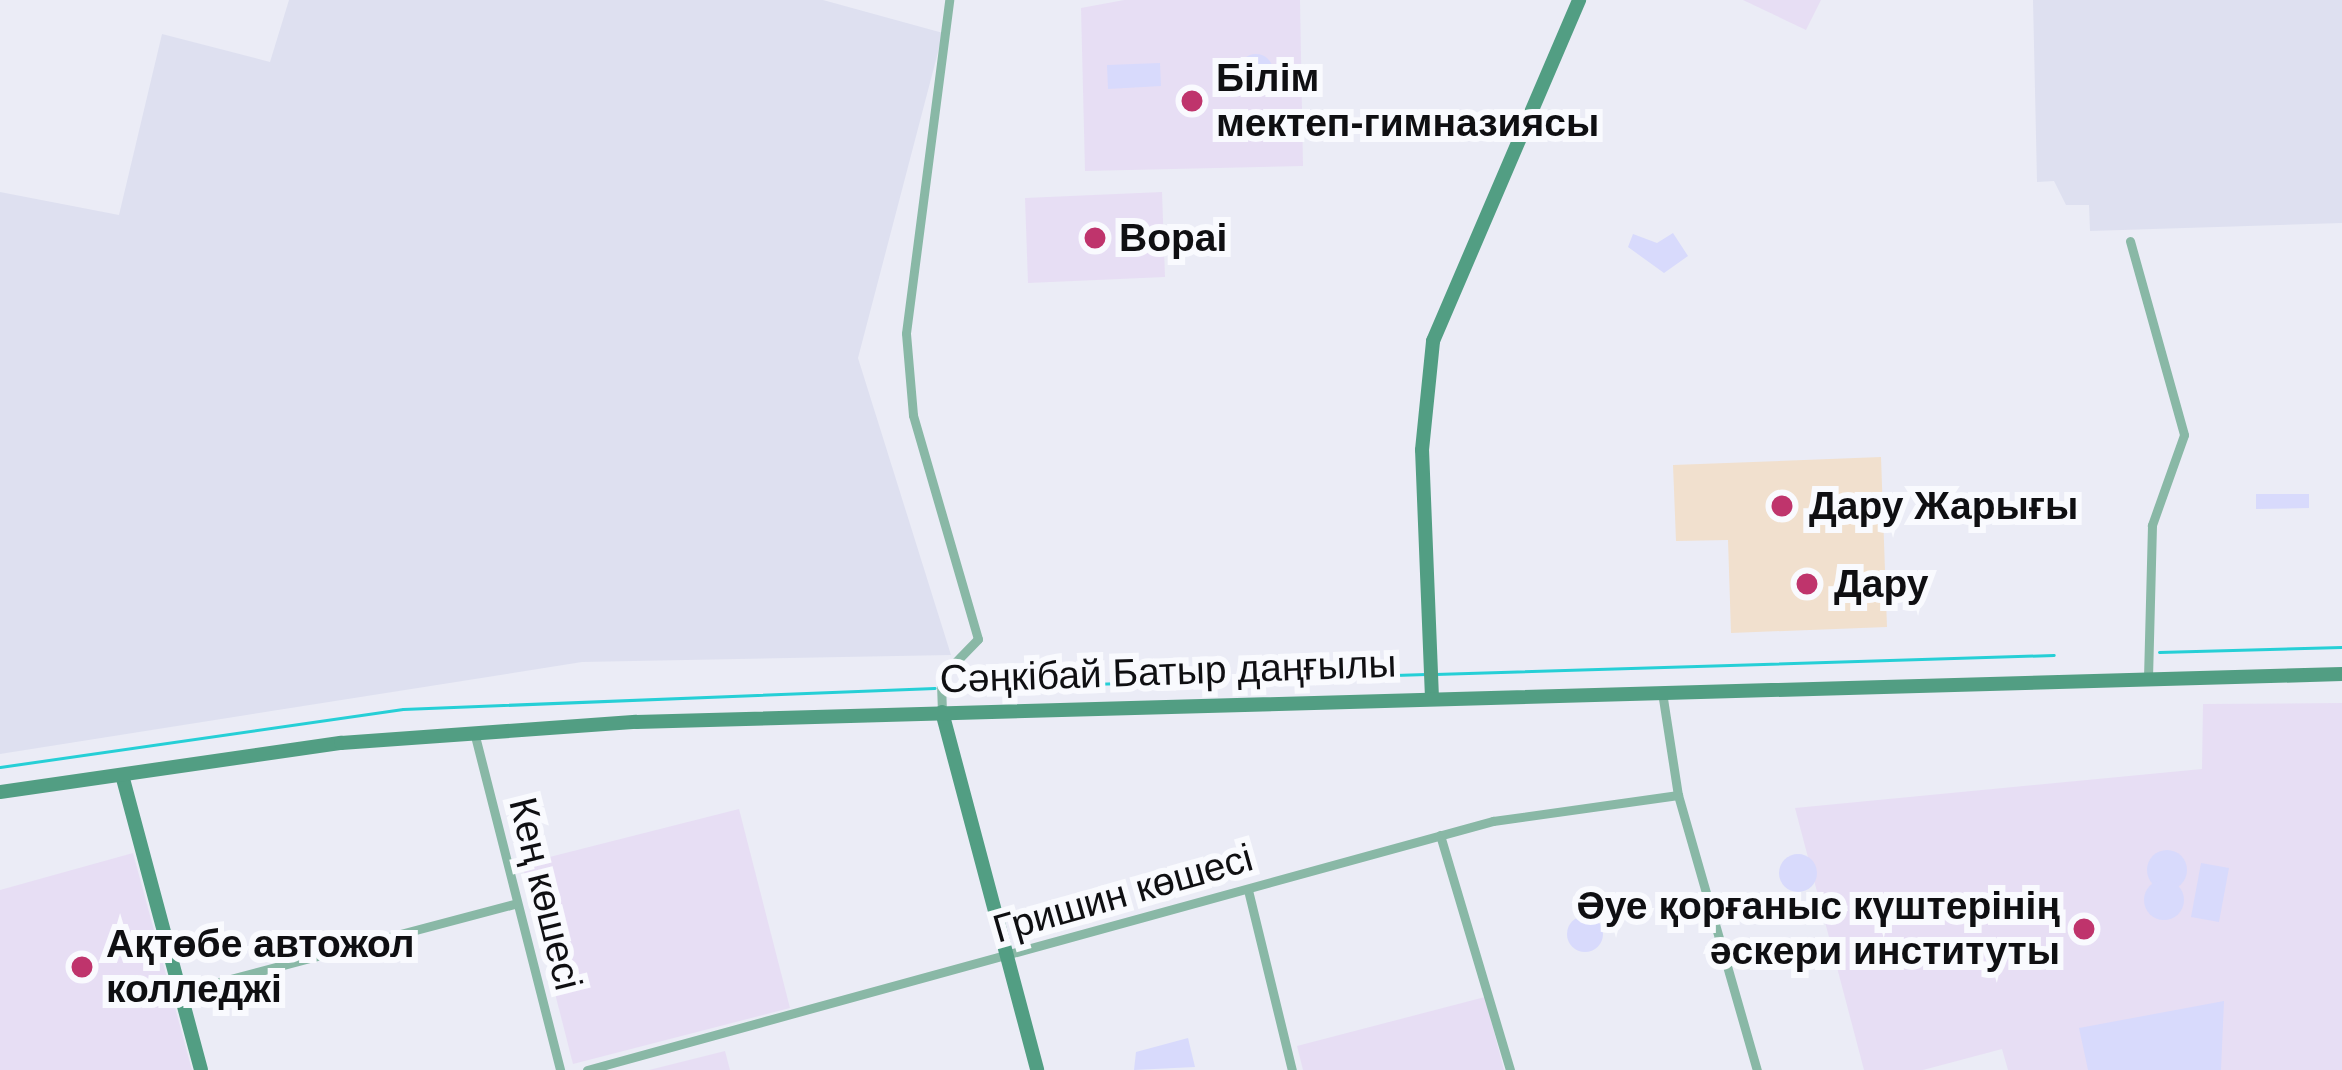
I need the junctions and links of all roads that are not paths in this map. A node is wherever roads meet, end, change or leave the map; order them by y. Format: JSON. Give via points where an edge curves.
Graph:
{"nodes":[{"id":1,"x":949,"y":0,"type":"edge"},
{"id":2,"x":1579,"y":0,"type":"edge"},
{"id":3,"x":2130,"y":241,"type":"dead end"},
{"id":4,"x":2342,"y":674,"type":"edge"},
{"id":5,"x":2149,"y":676,"type":"junction"},
{"id":6,"x":1662,"y":692,"type":"junction"},
{"id":7,"x":1432,"y":698,"type":"junction"},
{"id":8,"x":941,"y":705,"type":"junction"},
{"id":9,"x":475,"y":732,"type":"junction"},
{"id":10,"x":122,"y":775,"type":"junction"},
{"id":11,"x":0,"y":792,"type":"edge"},
{"id":12,"x":1678,"y":795,"type":"junction"},
{"id":13,"x":1440,"y":835,"type":"junction"},
{"id":14,"x":1248,"y":890,"type":"junction"},
{"id":15,"x":515,"y":904,"type":"junction"},
{"id":16,"x":1008,"y":958,"type":"junction"},
{"id":17,"x":181,"y":992,"type":"junction"},
{"id":18,"x":201,"y":1070,"type":"edge"},
{"id":19,"x":560,"y":1070,"type":"edge"},
{"id":20,"x":587,"y":1070,"type":"edge"},
{"id":21,"x":1037,"y":1070,"type":"edge"},
{"id":22,"x":1292,"y":1070,"type":"edge"},
{"id":23,"x":1510,"y":1070,"type":"edge"},
{"id":24,"x":1757,"y":1070,"type":"edge"}],
"edges":[{"from":1,"to":8,"type":"street","via":[[906,333],[913,415],[978,639],[939,684]]},
{"from":2,"to":7,"type":"main road","via":[[1433,341],[1422,450]]},
{"from":3,"to":5,"type":"street","via":[[2184,435],[2152,525]]},
{"from":4,"to":5,"type":"main road","name":"Сәңкібай Батыр даңғылы"},
{"from":5,"to":6,"type":"main road","name":"Сәңкібай Батыр даңғылы"},
{"from":6,"to":7,"type":"main road","name":"Сәңкібай Батыр даңғылы"},
{"from":6,"to":12,"type":"street"},
{"from":7,"to":8,"type":"main road","name":"Сәңкібай Батыр даңғылы"},
{"from":8,"to":9,"type":"main road","name":"Сәңкібай Батыр даңғылы"},
{"from":8,"to":16,"type":"main road"},
{"from":9,"to":10,"type":"main road","name":"Сәңкібай Батыр даңғылы"},
{"from":9,"to":15,"type":"street","name":"Кең көшесі"},
{"from":10,"to":11,"type":"main road","name":"Сәңкібай Батыр даңғылы"},
{"from":10,"to":17,"type":"main road"},
{"from":12,"to":13,"type":"street","name":"Гришин көшесі"},
{"from":12,"to":24,"type":"street"},
{"from":13,"to":14,"type":"street","name":"Гришин көшесі"},
{"from":13,"to":23,"type":"street"},
{"from":14,"to":16,"type":"street","name":"Гришин көшесі"},
{"from":14,"to":22,"type":"street"},
{"from":15,"to":17,"type":"street"},
{"from":15,"to":19,"type":"street","name":"Кең көшесі"},
{"from":16,"to":20,"type":"street","name":"Гришин көшесі"},
{"from":16,"to":21,"type":"main road"},
{"from":17,"to":18,"type":"main road"}]}
